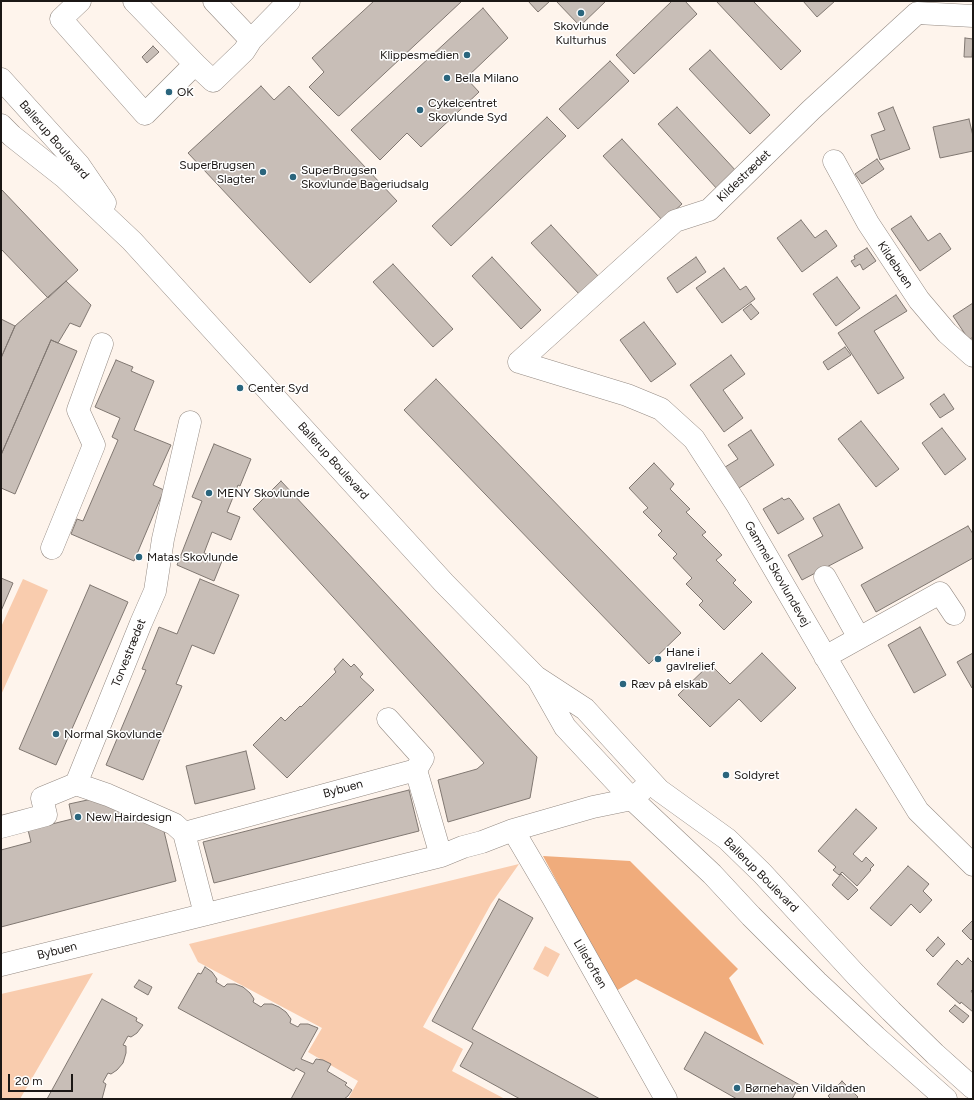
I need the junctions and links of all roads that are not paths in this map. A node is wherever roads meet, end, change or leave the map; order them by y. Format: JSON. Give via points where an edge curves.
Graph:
{"nodes":[{"id":1,"x":80,"y":1,"type":"edge"},
{"id":2,"x":134,"y":1,"type":"edge"},
{"id":3,"x":214,"y":1,"type":"edge"},
{"id":4,"x":289,"y":1,"type":"edge"},
{"id":5,"x":973,"y":16,"type":"edge"},
{"id":6,"x":251,"y":40,"type":"junction"},
{"id":7,"x":195,"y":64,"type":"junction"},
{"id":8,"x":1,"y":80,"type":"edge"},
{"id":9,"x":1,"y":125,"type":"edge"},
{"id":10,"x":834,"y":161,"type":"dead end"},
{"id":11,"x":132,"y":241,"type":"junction"},
{"id":12,"x":102,"y":344,"type":"dead end"},
{"id":13,"x":973,"y":356,"type":"edge"},
{"id":14,"x":519,"y":362,"type":"joint"},
{"id":15,"x":190,"y":422,"type":"dead end"},
{"id":16,"x":52,"y":548,"type":"dead end"},
{"id":17,"x":825,"y":577,"type":"dead end"},
{"id":18,"x":954,"y":614,"type":"dead end"},
{"id":19,"x":859,"y":638,"type":"junction"},
{"id":20,"x":826,"y":657,"type":"junction"},
{"id":21,"x":536,"y":677,"type":"junction"},
{"id":22,"x":388,"y":719,"type":"dead end"},
{"id":23,"x":416,"y":770,"type":"junction"},
{"id":24,"x":651,"y":782,"type":"junction"},
{"id":25,"x":76,"y":784,"type":"junction"},
{"id":26,"x":632,"y":799,"type":"junction"},
{"id":27,"x":1,"y":827,"type":"edge"},
{"id":28,"x":513,"y":830,"type":"junction"},
{"id":29,"x":184,"y":833,"type":"junction"},
{"id":30,"x":441,"y":856,"type":"junction"},
{"id":31,"x":973,"y":865,"type":"edge"},
{"id":32,"x":206,"y":914,"type":"junction"},
{"id":33,"x":1,"y":965,"type":"edge"},
{"id":34,"x":973,"y":1088,"type":"edge"},
{"id":35,"x":666,"y":1099,"type":"edge"},
{"id":36,"x":946,"y":1099,"type":"edge"}],
"edges":[{"from":1,"to":7,"type":"street","via":[[61,19],[145,114]]},
{"from":2,"to":7,"type":"street"},
{"from":3,"to":6,"type":"street"},
{"from":4,"to":6,"type":"street"},
{"from":5,"to":14,"type":"street","name":"Kildestrædet","via":[[917,13],[811,110],[709,210],[675,220]]},
{"from":6,"to":7,"type":"street","via":[[244,51],[213,81]]},
{"from":8,"to":11,"type":"street","name":"Ballerup Boulevard","via":[[78,165]]},
{"from":9,"to":11,"type":"street","name":"Ballerup Boulevard","via":[[64,177]]},
{"from":10,"to":13,"type":"street","name":"Kildebuen","via":[[868,223],[919,300],[947,332]]},
{"from":11,"to":21,"type":"street","name":"Ballerup Boulevard","via":[[439,577]]},
{"from":12,"to":16,"type":"street","via":[[78,410],[94,445]]},
{"from":14,"to":20,"type":"street","name":"Gammel Skovlundevej","via":[[627,395],[661,409],[694,440],[737,505]]},
{"from":15,"to":25,"type":"street","name":"Torvestrædet","via":[[165,532],[155,591]]},
{"from":17,"to":19,"type":"street"},
{"from":18,"to":19,"type":"street","via":[[940,592]]},
{"from":19,"to":20,"type":"street"},
{"from":20,"to":31,"type":"street","name":"Gammel Skovlundevej","via":[[918,811]]},
{"from":21,"to":24,"type":"street","name":"Ballerup Boulevard","via":[[584,710]]},
{"from":21,"to":26,"type":"street","name":"Ballerup Boulevard","via":[[565,728]]},
{"from":22,"to":23,"type":"street","via":[[423,758]]},
{"from":23,"to":29,"type":"street","name":"Bybuen"},
{"from":23,"to":30,"type":"street"},
{"from":24,"to":26,"type":"street"},
{"from":24,"to":34,"type":"street","name":"Ballerup Boulevard","via":[[670,799],[727,839],[744,855],[881,1001]]},
{"from":25,"to":27,"type":"street","via":[[42,798],[46,815]]},
{"from":25,"to":29,"type":"street","via":[[174,824]]},
{"from":26,"to":28,"type":"street","name":"Bybuen","via":[[593,807]]},
{"from":26,"to":36,"type":"street","name":"Ballerup Boulevard","via":[[712,874],[822,987]]},
{"from":28,"to":30,"type":"street","name":"Bybuen"},
{"from":28,"to":35,"type":"street","name":"Lilletoften"},
{"from":29,"to":32,"type":"street"},
{"from":30,"to":32,"type":"street","name":"Bybuen"},
{"from":32,"to":33,"type":"street","name":"Bybuen"}]}
